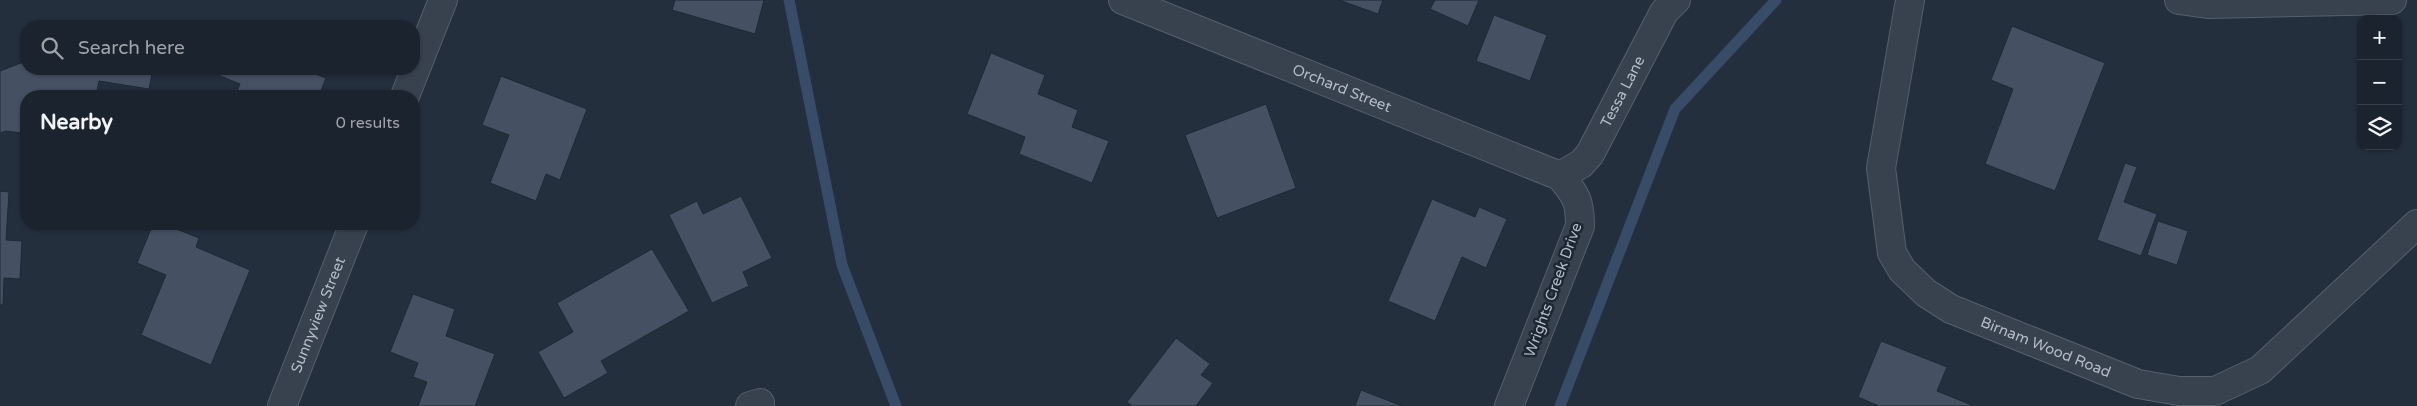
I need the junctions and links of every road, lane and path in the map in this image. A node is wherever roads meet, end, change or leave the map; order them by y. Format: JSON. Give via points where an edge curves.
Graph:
{"nodes":[{"id":1,"x":443,"y":0,"type":"edge"},
{"id":2,"x":1123,"y":0,"type":"edge"},
{"id":3,"x":1676,"y":0,"type":"edge"},
{"id":4,"x":1910,"y":0,"type":"edge"},
{"id":5,"x":2179,"y":0,"type":"edge"},
{"id":6,"x":2392,"y":0,"type":"edge"},
{"id":7,"x":420,"y":57,"type":"edge"},
{"id":8,"x":413,"y":75,"type":"edge"},
{"id":9,"x":406,"y":90,"type":"edge"},
{"id":10,"x":1560,"y":176,"type":"junction"},
{"id":11,"x":2417,"y":224,"type":"edge"},
{"id":12,"x":352,"y":230,"type":"edge"},
{"id":13,"x":282,"y":406,"type":"edge"},
{"id":14,"x":1509,"y":406,"type":"edge"}],
"edges":[{"from":1,"to":7,"type":"street"},
{"from":2,"to":10,"type":"street","name":"Orchard Street"},
{"from":3,"to":10,"type":"street","name":"Tessa Lane","via":[[1659,21],[1590,154],[1581,164]]},
{"from":4,"to":11,"type":"street","name":"Birnam Wood Road","via":[[1881,168],[1888,225],[1892,253],[1902,270],[1926,293],[1951,309],[2138,384],[2179,391],[2215,391],[2260,370]]},
{"from":5,"to":6,"type":"street","via":[[2208,4]]},
{"from":8,"to":9,"type":"street"},
{"from":10,"to":14,"type":"street","name":"Wrights Creek Drive","via":[[1575,193],[1580,206],[1580,226]]},
{"from":12,"to":13,"type":"street","name":"Sunnyview Street"}]}
